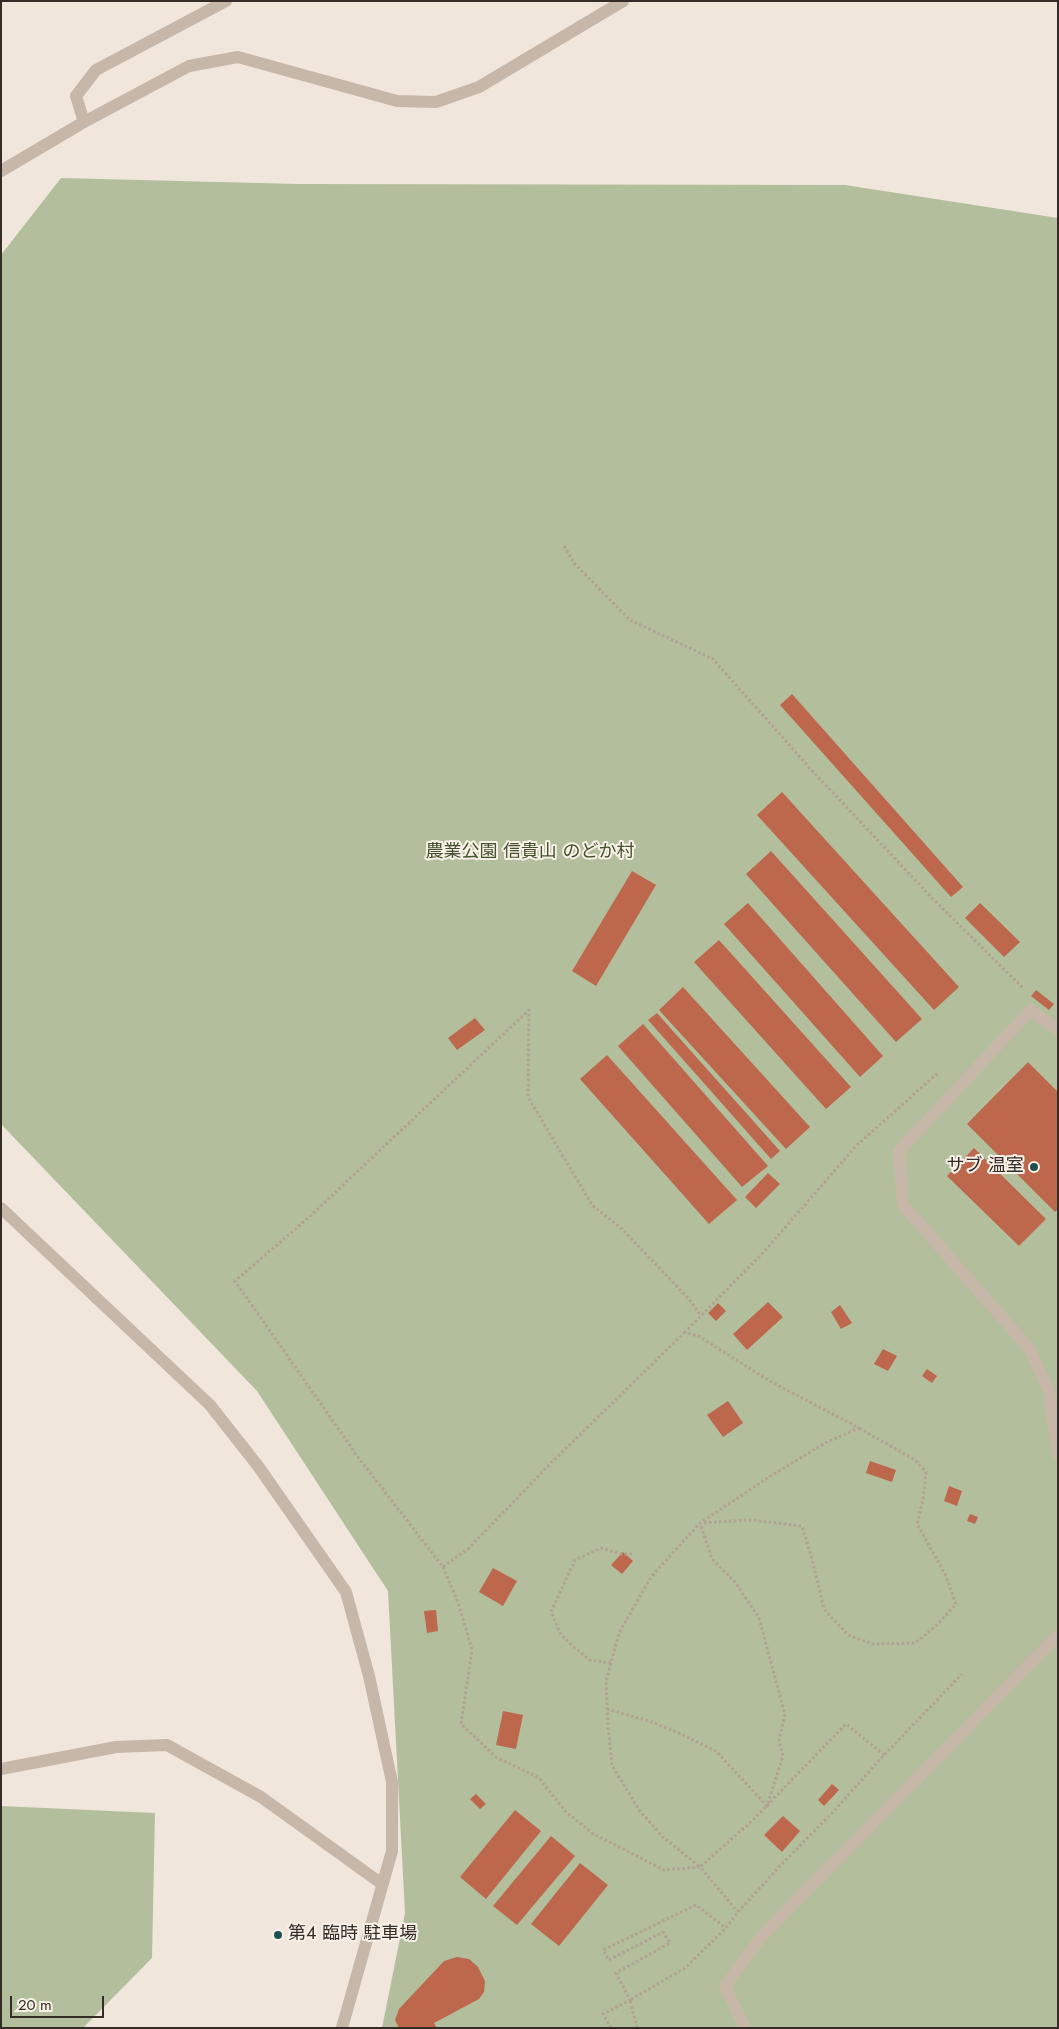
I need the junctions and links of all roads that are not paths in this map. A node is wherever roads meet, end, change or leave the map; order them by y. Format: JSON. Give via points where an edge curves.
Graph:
{"nodes":[{"id":1,"x":226,"y":1,"type":"edge"},
{"id":2,"x":622,"y":1,"type":"edge"},
{"id":3,"x":84,"y":122,"type":"junction"},
{"id":4,"x":1,"y":171,"type":"edge"},
{"id":5,"x":1058,"y":1030,"type":"edge"},
{"id":6,"x":1,"y":1208,"type":"edge"},
{"id":7,"x":1058,"y":1454,"type":"edge"},
{"id":8,"x":1058,"y":1635,"type":"edge"},
{"id":9,"x":1,"y":1769,"type":"edge"},
{"id":10,"x":382,"y":1884,"type":"junction"},
{"id":11,"x":342,"y":2028,"type":"edge"},
{"id":12,"x":745,"y":2028,"type":"edge"}],
"edges":[{"from":1,"to":3,"type":"street","via":[[96,70],[76,96]]},
{"from":2,"to":3,"type":"street","via":[[479,87],[436,102],[397,102],[238,57],[190,66]]},
{"from":3,"to":4,"type":"street"},
{"from":5,"to":7,"type":"street","via":[[1031,1010],[899,1151],[902,1205],[1029,1348],[1049,1392]]},
{"from":6,"to":10,"type":"street","via":[[210,1405],[258,1466],[346,1592],[369,1676],[392,1782],[392,1851]]},
{"from":8,"to":12,"type":"street","via":[[762,1936],[726,1986]]},
{"from":9,"to":10,"type":"street","via":[[116,1747],[167,1745],[261,1797]]},
{"from":10,"to":11,"type":"street"}]}
